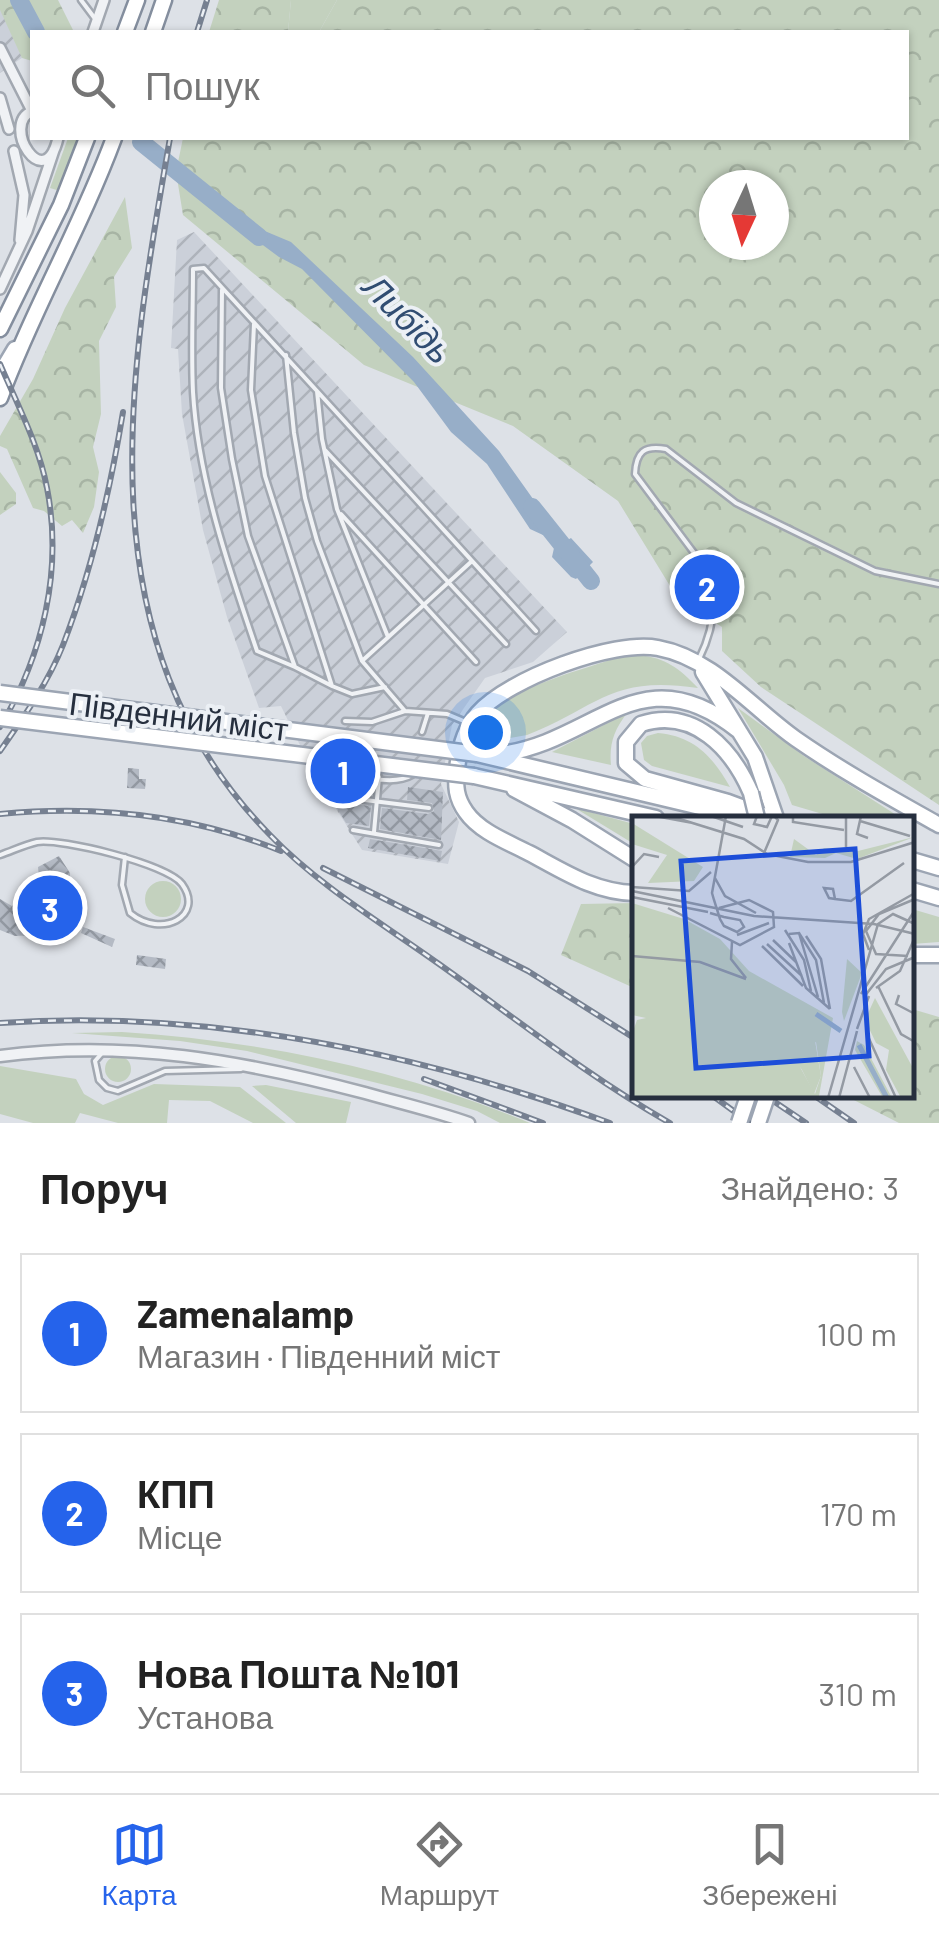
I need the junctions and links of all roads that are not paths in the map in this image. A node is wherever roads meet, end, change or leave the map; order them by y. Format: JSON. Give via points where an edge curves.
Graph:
{"nodes":[{"id":1,"x":81,"y":0,"type":"edge"},
{"id":2,"x":104,"y":0,"type":"edge"},
{"id":3,"x":164,"y":0,"type":"edge"},
{"id":4,"x":133,"y":5,"type":"edge"},
{"id":5,"x":97,"y":21,"type":"junction"},
{"id":6,"x":95,"y":30,"type":"edge"},
{"id":7,"x":127,"y":30,"type":"edge"},
{"id":8,"x":153,"y":30,"type":"edge"},
{"id":9,"x":0,"y":48,"type":"edge"},
{"id":10,"x":0,"y":98,"type":"edge"},
{"id":11,"x":30,"y":107,"type":"edge"},
{"id":12,"x":30,"y":112,"type":"edge"},
{"id":13,"x":10,"y":131,"type":"junction"},
{"id":14,"x":58,"y":140,"type":"edge"},
{"id":15,"x":87,"y":140,"type":"edge"},
{"id":16,"x":113,"y":140,"type":"edge"},
{"id":17,"x":14,"y":150,"type":"junction"},
{"id":18,"x":54,"y":150,"type":"junction"},
{"id":19,"x":18,"y":252,"type":"junction"},
{"id":20,"x":0,"y":289,"type":"edge"},
{"id":21,"x":222,"y":290,"type":"junction"},
{"id":22,"x":254,"y":324,"type":"junction"},
{"id":23,"x":0,"y":330,"type":"edge"},
{"id":24,"x":22,"y":337,"type":"junction"},
{"id":25,"x":286,"y":355,"type":"junction"},
{"id":26,"x":0,"y":374,"type":"edge"},
{"id":27,"x":317,"y":390,"type":"junction"},
{"id":28,"x":0,"y":398,"type":"edge"},
{"id":29,"x":324,"y":448,"type":"junction"},
{"id":30,"x":337,"y":510,"type":"junction"},
{"id":31,"x":472,"y":561,"type":"junction"},
{"id":32,"x":449,"y":582,"type":"junction"},
{"id":33,"x":939,"y":584,"type":"edge"},
{"id":34,"x":426,"y":605,"type":"junction"},
{"id":35,"x":536,"y":631,"type":"dead end"},
{"id":36,"x":388,"y":638,"type":"junction"},
{"id":37,"x":506,"y":644,"type":"dead end"},
{"id":38,"x":362,"y":660,"type":"junction"},
{"id":39,"x":476,"y":662,"type":"dead end"},
{"id":40,"x":697,"y":663,"type":"junction"},
{"id":41,"x":294,"y":667,"type":"junction"},
{"id":42,"x":332,"y":686,"type":"junction"},
{"id":43,"x":384,"y":687,"type":"junction"},
{"id":44,"x":0,"y":693,"type":"edge"},
{"id":45,"x":718,"y":693,"type":"junction"},
{"id":46,"x":702,"y":706,"type":"junction"},
{"id":47,"x":405,"y":711,"type":"junction"},
{"id":48,"x":428,"y":713,"type":"junction"},
{"id":49,"x":0,"y":718,"type":"edge"},
{"id":50,"x":346,"y":721,"type":"dead end"},
{"id":51,"x":470,"y":724,"type":"junction"},
{"id":52,"x":422,"y":732,"type":"dead end"},
{"id":53,"x":739,"y":732,"type":"junction"},
{"id":54,"x":482,"y":755,"type":"junction"},
{"id":55,"x":343,"y":766,"type":"dead end"},
{"id":56,"x":412,"y":776,"type":"dead end"},
{"id":57,"x":380,"y":777,"type":"junction"},
{"id":58,"x":495,"y":780,"type":"junction"},
{"id":59,"x":342,"y":797,"type":"dead end"},
{"id":60,"x":377,"y":802,"type":"junction"},
{"id":61,"x":429,"y":808,"type":"dead end"},
{"id":62,"x":756,"y":812,"type":"edge"},
{"id":63,"x":756,"y":812,"type":"edge"},
{"id":64,"x":648,"y":816,"type":"edge"},
{"id":65,"x":738,"y":816,"type":"edge"},
{"id":66,"x":773,"y":816,"type":"edge"},
{"id":67,"x":939,"y":826,"type":"edge"},
{"id":68,"x":354,"y":830,"type":"dead end"},
{"id":69,"x":374,"y":833,"type":"junction"},
{"id":70,"x":440,"y":844,"type":"dead end"},
{"id":71,"x":0,"y":855,"type":"edge"},
{"id":72,"x":125,"y":857,"type":"junction"},
{"id":73,"x":632,"y":857,"type":"edge"},
{"id":74,"x":914,"y":861,"type":"edge"},
{"id":75,"x":939,"y":868,"type":"edge"},
{"id":76,"x":914,"y":891,"type":"edge"},
{"id":77,"x":632,"y":893,"type":"edge"},
{"id":78,"x":939,"y":898,"type":"edge"},
{"id":79,"x":116,"y":1049,"type":"junction"},
{"id":80,"x":0,"y":1056,"type":"edge"},
{"id":81,"x":259,"y":1068,"type":"junction"},
{"id":82,"x":747,"y":1098,"type":"edge"},
{"id":83,"x":766,"y":1098,"type":"edge"},
{"id":84,"x":469,"y":1123,"type":"edge"},
{"id":85,"x":738,"y":1123,"type":"edge"},
{"id":86,"x":758,"y":1123,"type":"edge"}],
"edges":[{"from":1,"to":5,"type":"lane"},
{"from":2,"to":5,"type":"street"},
{"from":3,"to":8,"type":"main road"},
{"from":4,"to":7,"type":"main road"},
{"from":5,"to":6,"type":"street"},
{"from":9,"to":11,"type":"street"},
{"from":10,"to":13,"type":"street"},
{"from":12,"to":13,"type":"street","via":[[15,119]]},
{"from":13,"to":17,"type":"street"},
{"from":14,"to":18,"type":"street"},
{"from":15,"to":23,"type":"main road"},
{"from":16,"to":24,"type":"main road"},
{"from":17,"to":18,"type":"street","via":[[34,160]]},
{"from":17,"to":19,"type":"street","via":[[24,196]]},
{"from":18,"to":19,"type":"street"},
{"from":19,"to":20,"type":"street"},
{"from":21,"to":22,"type":"lane"},
{"from":21,"to":41,"type":"lane","via":[[221,388],[232,459],[248,536]]},
{"from":21,"to":41,"type":"lane","via":[[204,268],[192,269],[193,394],[204,465],[257,652]]},
{"from":22,"to":25,"type":"lane"},
{"from":22,"to":42,"type":"lane","via":[[251,390],[264,476]]},
{"from":24,"to":26,"type":"main road"},
{"from":24,"to":28,"type":"main road"},
{"from":25,"to":27,"type":"lane"},
{"from":25,"to":38,"type":"lane","via":[[305,498]]},
{"from":27,"to":29,"type":"lane"},
{"from":27,"to":31,"type":"lane"},
{"from":29,"to":30,"type":"lane"},
{"from":29,"to":32,"type":"lane"},
{"from":30,"to":34,"type":"lane"},
{"from":30,"to":36,"type":"lane"},
{"from":31,"to":32,"type":"lane"},
{"from":31,"to":35,"type":"lane"},
{"from":32,"to":34,"type":"lane"},
{"from":32,"to":37,"type":"lane"},
{"from":33,"to":40,"type":"lane","via":[[876,571],[736,503],[666,449],[651,446],[636,460],[635,474],[710,573],[714,590],[712,622]]},
{"from":34,"to":36,"type":"lane"},
{"from":34,"to":39,"type":"lane"},
{"from":36,"to":38,"type":"lane"},
{"from":38,"to":43,"type":"lane"},
{"from":40,"to":45,"type":"main road"},
{"from":40,"to":51,"type":"main road","via":[[656,647],[617,648],[505,692]]},
{"from":40,"to":67,"type":"main road","via":[[794,738]]},
{"from":41,"to":42,"type":"lane"},
{"from":42,"to":43,"type":"lane","via":[[352,694]]},
{"from":43,"to":47,"type":"lane"},
{"from":44,"to":54,"type":"main road","name":"Південний міст","bridge":true},
{"from":45,"to":46,"type":"main road","via":[[718,704]]},
{"from":45,"to":53,"type":"main road"},
{"from":46,"to":53,"type":"main road"},
{"from":46,"to":54,"type":"main road","via":[[654,698],[631,703],[522,752]]},
{"from":47,"to":48,"type":"lane"},
{"from":47,"to":50,"type":"lane","via":[[372,722]]},
{"from":48,"to":51,"type":"lane"},
{"from":48,"to":52,"type":"lane"},
{"from":49,"to":58,"type":"main road","name":"Південний міст","bridge":true},
{"from":51,"to":77,"type":"main road","via":[[456,778],[465,811],[480,826],[576,878]]},
{"from":53,"to":66,"type":"main road","via":[[755,756]]},
{"from":54,"to":65,"type":"main road"},
{"from":55,"to":57,"type":"lane","via":[[350,774]]},
{"from":56,"to":57,"type":"lane"},
{"from":57,"to":60,"type":"lane"},
{"from":58,"to":64,"type":"main road"},
{"from":58,"to":73,"type":"main road"},
{"from":59,"to":60,"type":"lane"},
{"from":60,"to":61,"type":"lane"},
{"from":60,"to":69,"type":"lane"},
{"from":62,"to":63,"type":"main road","bridge":true,"via":[[742,770],[722,744],[684,722],[640,724],[626,742],[626,763],[645,779]]},
{"from":68,"to":69,"type":"lane"},
{"from":69,"to":70,"type":"lane"},
{"from":71,"to":72,"type":"lane","via":[[39,842]]},
{"from":72,"to":72,"type":"lane","via":[[181,881],[186,902],[178,921],[152,926],[130,913],[122,885]]},
{"from":74,"to":75,"type":"main road"},
{"from":76,"to":78,"type":"main road"},
{"from":79,"to":80,"type":"street"},
{"from":79,"to":81,"type":"street"},
{"from":79,"to":81,"type":"lane","via":[[95,1061],[107,1088],[118,1090],[164,1071]]},
{"from":81,"to":84,"type":"street"},
{"from":82,"to":85,"type":"main road","bridge":true},
{"from":83,"to":86,"type":"main road","bridge":true}]}
